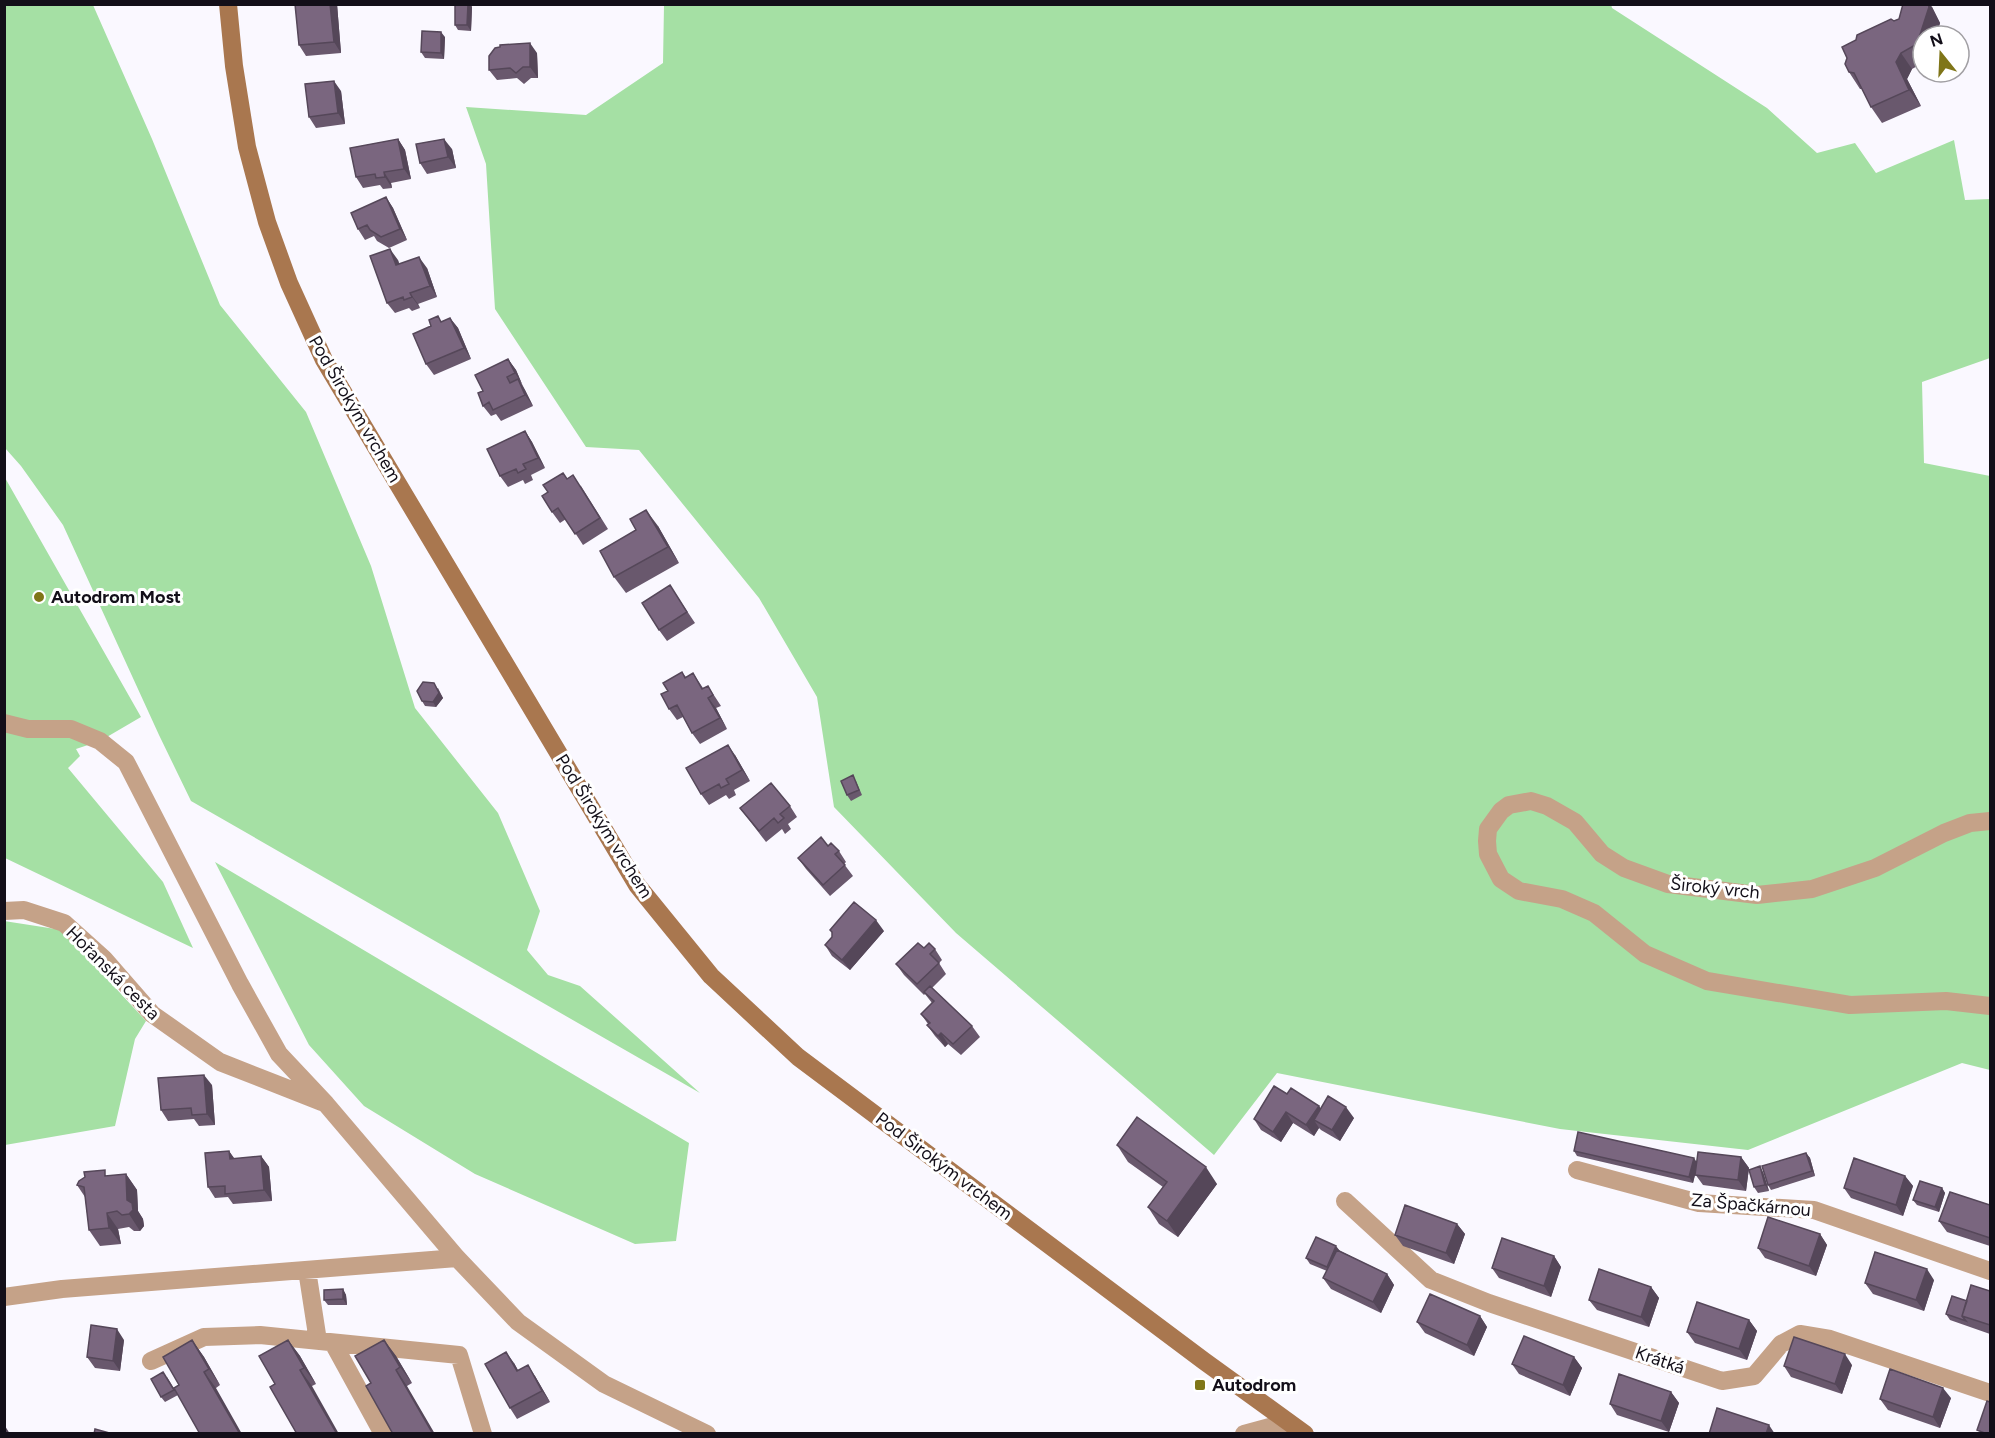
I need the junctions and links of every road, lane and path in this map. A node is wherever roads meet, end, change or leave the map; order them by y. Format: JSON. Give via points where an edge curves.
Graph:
{"nodes":[{"id":1,"x":228,"y":4,"type":"edge"},
{"id":2,"x":4,"y":723,"type":"edge"},
{"id":3,"x":1990,"y":821,"type":"edge"},
{"id":4,"x":4,"y":911,"type":"edge"},
{"id":5,"x":1990,"y":1006,"type":"edge"},
{"id":6,"x":326,"y":1104,"type":"junction"},
{"id":7,"x":1577,"y":1170,"type":"dead end"},
{"id":8,"x":1345,"y":1201,"type":"dead end"},
{"id":9,"x":457,"y":1258,"type":"junction"},
{"id":10,"x":307,"y":1270,"type":"junction"},
{"id":11,"x":1990,"y":1271,"type":"edge"},
{"id":12,"x":4,"y":1297,"type":"edge"},
{"id":13,"x":326,"y":1342,"type":"junction"},
{"id":14,"x":152,"y":1361,"type":"dead end"},
{"id":15,"x":1990,"y":1393,"type":"edge"},
{"id":16,"x":1289,"y":1428,"type":"edge"},
{"id":17,"x":383,"y":1434,"type":"edge"},
{"id":18,"x":483,"y":1434,"type":"edge"},
{"id":19,"x":706,"y":1434,"type":"edge"},
{"id":20,"x":1244,"y":1434,"type":"edge"},
{"id":21,"x":1305,"y":1434,"type":"edge"}],
"edges":[{"from":1,"to":16,"type":"street","name":"Pod Širokým vrchem","via":[[247,147],[267,222],[293,293],[324,360],[637,885],[711,976],[798,1058]]},
{"from":2,"to":6,"type":"street","via":[[28,729],[71,729],[100,741],[126,762],[279,1054]]},
{"from":3,"to":5,"type":"street","name":"Široký vrch","via":[[1970,823],[1875,868],[1812,889],[1756,895],[1668,884],[1624,868],[1602,854],[1575,822],[1531,801],[1509,805],[1488,828],[1488,854],[1501,879],[1519,891],[1562,899],[1594,913],[1645,954],[1707,981],[1850,1005],[1946,1001]]},
{"from":4,"to":6,"type":"street","name":"Hořanská cesta","via":[[24,910],[64,923],[104,959],[152,1014],[220,1062]]},
{"from":6,"to":9,"type":"street","name":"Hořanská cesta"},
{"from":7,"to":11,"type":"street","name":"Za Špačkárnou","via":[[1699,1203],[1814,1210]]},
{"from":8,"to":15,"type":"street","name":"Krátká","via":[[1431,1280],[1488,1303],[1722,1381],[1754,1376],[1781,1344],[1800,1334],[1830,1340]]},
{"from":9,"to":10,"type":"street"},
{"from":9,"to":19,"type":"street","name":"Hořanská cesta","via":[[518,1322],[604,1384]]},
{"from":10,"to":12,"type":"street"},
{"from":10,"to":13,"type":"street"},
{"from":13,"to":14,"type":"street","via":[[260,1335],[204,1337]]},
{"from":13,"to":17,"type":"street"},
{"from":13,"to":18,"type":"street","via":[[459,1355]]},
{"from":16,"to":20,"type":"street"},
{"from":16,"to":21,"type":"street","name":"Pod Širokým vrchem"}]}
